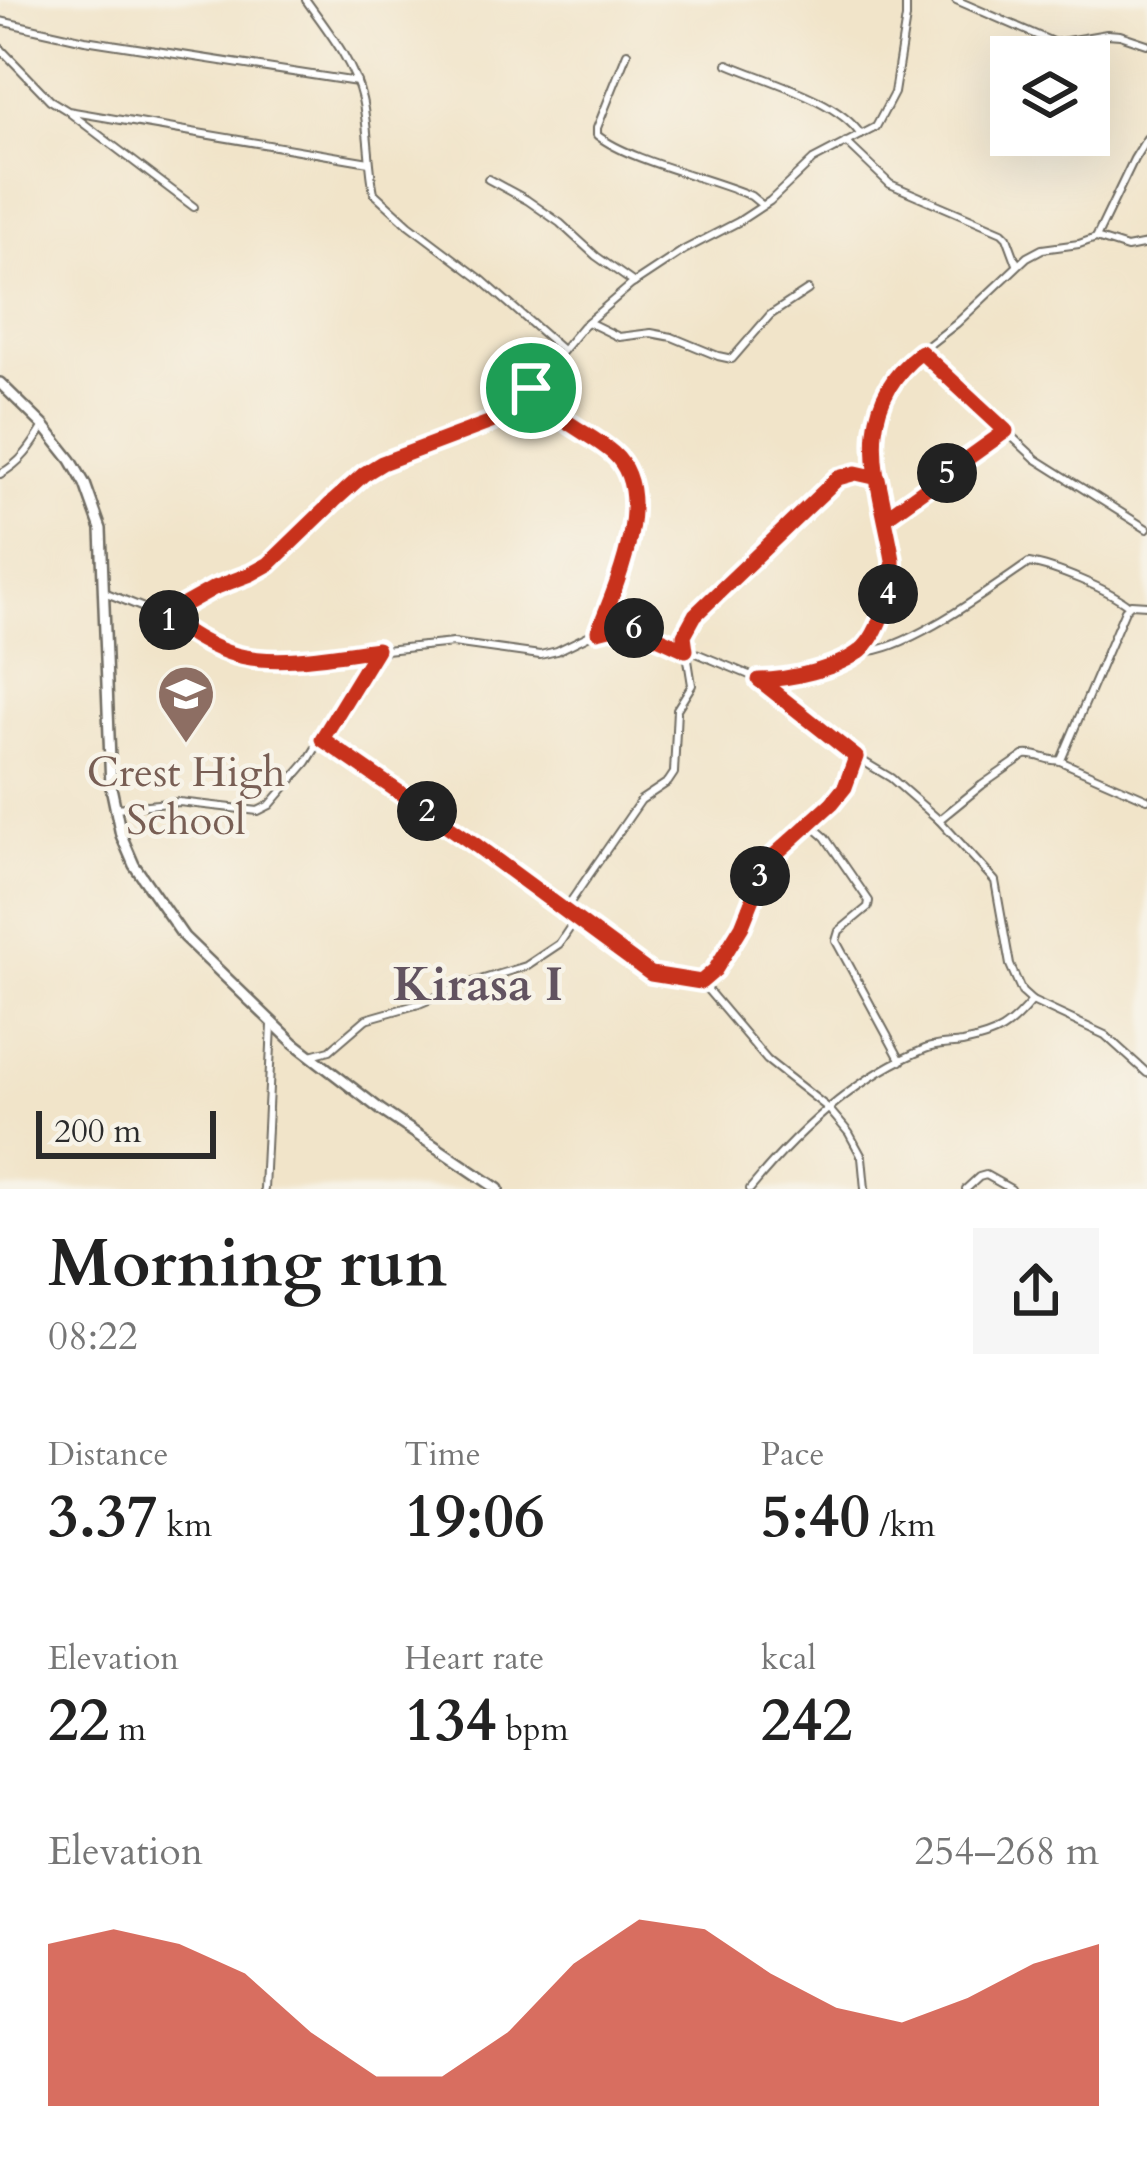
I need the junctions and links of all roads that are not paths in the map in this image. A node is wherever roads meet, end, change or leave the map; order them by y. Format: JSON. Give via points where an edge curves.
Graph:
{"nodes":[{"id":1,"x":306,"y":0,"type":"edge"},
{"id":2,"x":906,"y":0,"type":"edge"},
{"id":3,"x":956,"y":0,"type":"edge"},
{"id":4,"x":0,"y":21,"type":"edge"},
{"id":5,"x":1147,"y":44,"type":"edge"},
{"id":6,"x":0,"y":48,"type":"edge"},
{"id":7,"x":627,"y":53,"type":"dead end"},
{"id":8,"x":728,"y":64,"type":"dead end"},
{"id":9,"x":357,"y":82,"type":"junction"},
{"id":10,"x":68,"y":111,"type":"junction"},
{"id":11,"x":861,"y":135,"type":"junction"},
{"id":12,"x":1147,"y":138,"type":"edge"},
{"id":13,"x":847,"y":142,"type":"junction"},
{"id":14,"x":370,"y":163,"type":"junction"},
{"id":15,"x":488,"y":179,"type":"dead end"},
{"id":16,"x":762,"y":205,"type":"junction"},
{"id":17,"x":194,"y":207,"type":"dead end"},
{"id":18,"x":1096,"y":238,"type":"junction"},
{"id":19,"x":1147,"y":244,"type":"edge"},
{"id":20,"x":1012,"y":250,"type":"junction"},
{"id":21,"x":1037,"y":251,"type":"junction"},
{"id":22,"x":1017,"y":265,"type":"junction"},
{"id":23,"x":634,"y":283,"type":"junction"},
{"id":24,"x":808,"y":290,"type":"dead end"},
{"id":25,"x":588,"y":322,"type":"junction"},
{"id":26,"x":562,"y":350,"type":"junction"},
{"id":27,"x":921,"y":352,"type":"junction"},
{"id":28,"x":0,"y":383,"type":"edge"},
{"id":29,"x":531,"y":388,"type":"junction"},
{"id":30,"x":44,"y":426,"type":"junction"},
{"id":31,"x":1006,"y":431,"type":"junction"},
{"id":32,"x":0,"y":474,"type":"edge"},
{"id":33,"x":878,"y":478,"type":"junction"},
{"id":34,"x":886,"y":517,"type":"junction"},
{"id":35,"x":1147,"y":529,"type":"edge"},
{"id":36,"x":104,"y":592,"type":"junction"},
{"id":37,"x":1147,"y":605,"type":"edge"},
{"id":38,"x":1129,"y":606,"type":"junction"},
{"id":39,"x":161,"y":615,"type":"junction"},
{"id":40,"x":598,"y":631,"type":"junction"},
{"id":41,"x":377,"y":649,"type":"junction"},
{"id":42,"x":686,"y":650,"type":"junction"},
{"id":43,"x":860,"y":651,"type":"junction"},
{"id":44,"x":759,"y":680,"type":"junction"},
{"id":45,"x":322,"y":739,"type":"junction"},
{"id":46,"x":856,"y":757,"type":"junction"},
{"id":47,"x":1060,"y":760,"type":"junction"},
{"id":48,"x":1147,"y":799,"type":"edge"},
{"id":49,"x":116,"y":808,"type":"junction"},
{"id":50,"x":939,"y":820,"type":"junction"},
{"id":51,"x":810,"y":824,"type":"junction"},
{"id":52,"x":564,"y":911,"type":"junction"},
{"id":53,"x":575,"y":919,"type":"junction"},
{"id":54,"x":701,"y":982,"type":"junction"},
{"id":55,"x":1032,"y":1001,"type":"junction"},
{"id":56,"x":272,"y":1021,"type":"junction"},
{"id":57,"x":308,"y":1056,"type":"junction"},
{"id":58,"x":902,"y":1061,"type":"junction"},
{"id":59,"x":1147,"y":1073,"type":"edge"},
{"id":60,"x":828,"y":1108,"type":"junction"},
{"id":61,"x":264,"y":1189,"type":"edge"},
{"id":62,"x":498,"y":1189,"type":"edge"},
{"id":63,"x":750,"y":1189,"type":"edge"},
{"id":64,"x":865,"y":1189,"type":"edge"},
{"id":65,"x":967,"y":1189,"type":"edge"},
{"id":66,"x":1011,"y":1189,"type":"edge"}],
"edges":[{"from":1,"to":9,"type":"street"},
{"from":2,"to":11,"type":"street","via":[[894,93],[880,123]]},
{"from":3,"to":5,"type":"street","via":[[1055,43],[1107,34]]},
{"from":4,"to":9,"type":"street"},
{"from":6,"to":10,"type":"street"},
{"from":7,"to":16,"type":"street","via":[[597,135]]},
{"from":8,"to":11,"type":"street","via":[[827,106]]},
{"from":9,"to":14,"type":"street"},
{"from":10,"to":14,"type":"street"},
{"from":10,"to":17,"type":"street"},
{"from":11,"to":13,"type":"street"},
{"from":12,"to":18,"type":"street"},
{"from":13,"to":16,"type":"street"},
{"from":13,"to":20,"type":"street","via":[[890,184],[997,229]]},
{"from":14,"to":26,"type":"street","via":[[379,198]]},
{"from":15,"to":23,"type":"street"},
{"from":16,"to":23,"type":"street"},
{"from":18,"to":19,"type":"street","via":[[1127,248]]},
{"from":18,"to":21,"type":"street"},
{"from":20,"to":21,"type":"street"},
{"from":20,"to":22,"type":"street"},
{"from":21,"to":22,"type":"street"},
{"from":22,"to":27,"type":"street"},
{"from":23,"to":25,"type":"street"},
{"from":24,"to":25,"type":"street","via":[[770,315],[731,358],[652,333],[615,336]]},
{"from":25,"to":26,"type":"street"},
{"from":26,"to":29,"type":"street"},
{"from":27,"to":31,"type":"street"},
{"from":27,"to":33,"type":"street","via":[[883,398],[872,442]]},
{"from":28,"to":30,"type":"main road"},
{"from":29,"to":39,"type":"street","via":[[491,422],[364,474],[269,564]]},
{"from":29,"to":40,"type":"street","via":[[618,458],[634,494],[620,574]]},
{"from":30,"to":32,"type":"street"},
{"from":30,"to":36,"type":"main road","via":[[90,497]]},
{"from":31,"to":34,"type":"street"},
{"from":31,"to":35,"type":"street","via":[[1050,470]]},
{"from":33,"to":34,"type":"street"},
{"from":33,"to":42,"type":"street","via":[[850,473],[833,481],[695,615]]},
{"from":34,"to":43,"type":"street","via":[[894,573]]},
{"from":36,"to":39,"type":"street"},
{"from":36,"to":49,"type":"main road"},
{"from":37,"to":38,"type":"street"},
{"from":38,"to":43,"type":"street","via":[[1029,562],[884,650]]},
{"from":38,"to":47,"type":"street"},
{"from":39,"to":41,"type":"street","via":[[254,659]]},
{"from":40,"to":41,"type":"street","via":[[540,655],[453,643]]},
{"from":40,"to":42,"type":"street","via":[[631,627]]},
{"from":41,"to":45,"type":"street"},
{"from":42,"to":44,"type":"street"},
{"from":42,"to":52,"type":"street","via":[[692,685],[676,710],[674,773],[641,800]]},
{"from":43,"to":44,"type":"street","via":[[795,677]]},
{"from":44,"to":46,"type":"street"},
{"from":45,"to":49,"type":"street","via":[[258,812],[179,802]]},
{"from":45,"to":52,"type":"street"},
{"from":46,"to":50,"type":"street"},
{"from":46,"to":51,"type":"street","via":[[845,787]]},
{"from":47,"to":48,"type":"street"},
{"from":47,"to":50,"type":"street","via":[[1025,755]]},
{"from":49,"to":56,"type":"main road","via":[[134,865],[158,904]]},
{"from":50,"to":55,"type":"street","via":[[995,880],[1010,965]]},
{"from":51,"to":54,"type":"street","via":[[768,861],[742,926]]},
{"from":51,"to":58,"type":"street","via":[[869,901],[836,941]]},
{"from":52,"to":53,"type":"street"},
{"from":53,"to":54,"type":"street","via":[[651,974]]},
{"from":53,"to":57,"type":"street","via":[[560,944],[526,966],[365,1019],[330,1049]]},
{"from":54,"to":60,"type":"street","via":[[767,1060]]},
{"from":55,"to":58,"type":"street","via":[[1002,1032]]},
{"from":55,"to":59,"type":"street","via":[[1105,1035]]},
{"from":56,"to":57,"type":"main road"},
{"from":56,"to":61,"type":"street"},
{"from":57,"to":62,"type":"main road"},
{"from":58,"to":60,"type":"street"},
{"from":60,"to":63,"type":"street"},
{"from":60,"to":64,"type":"street","via":[[861,1153]]},
{"from":65,"to":66,"type":"street","via":[[986,1175]]}]}
